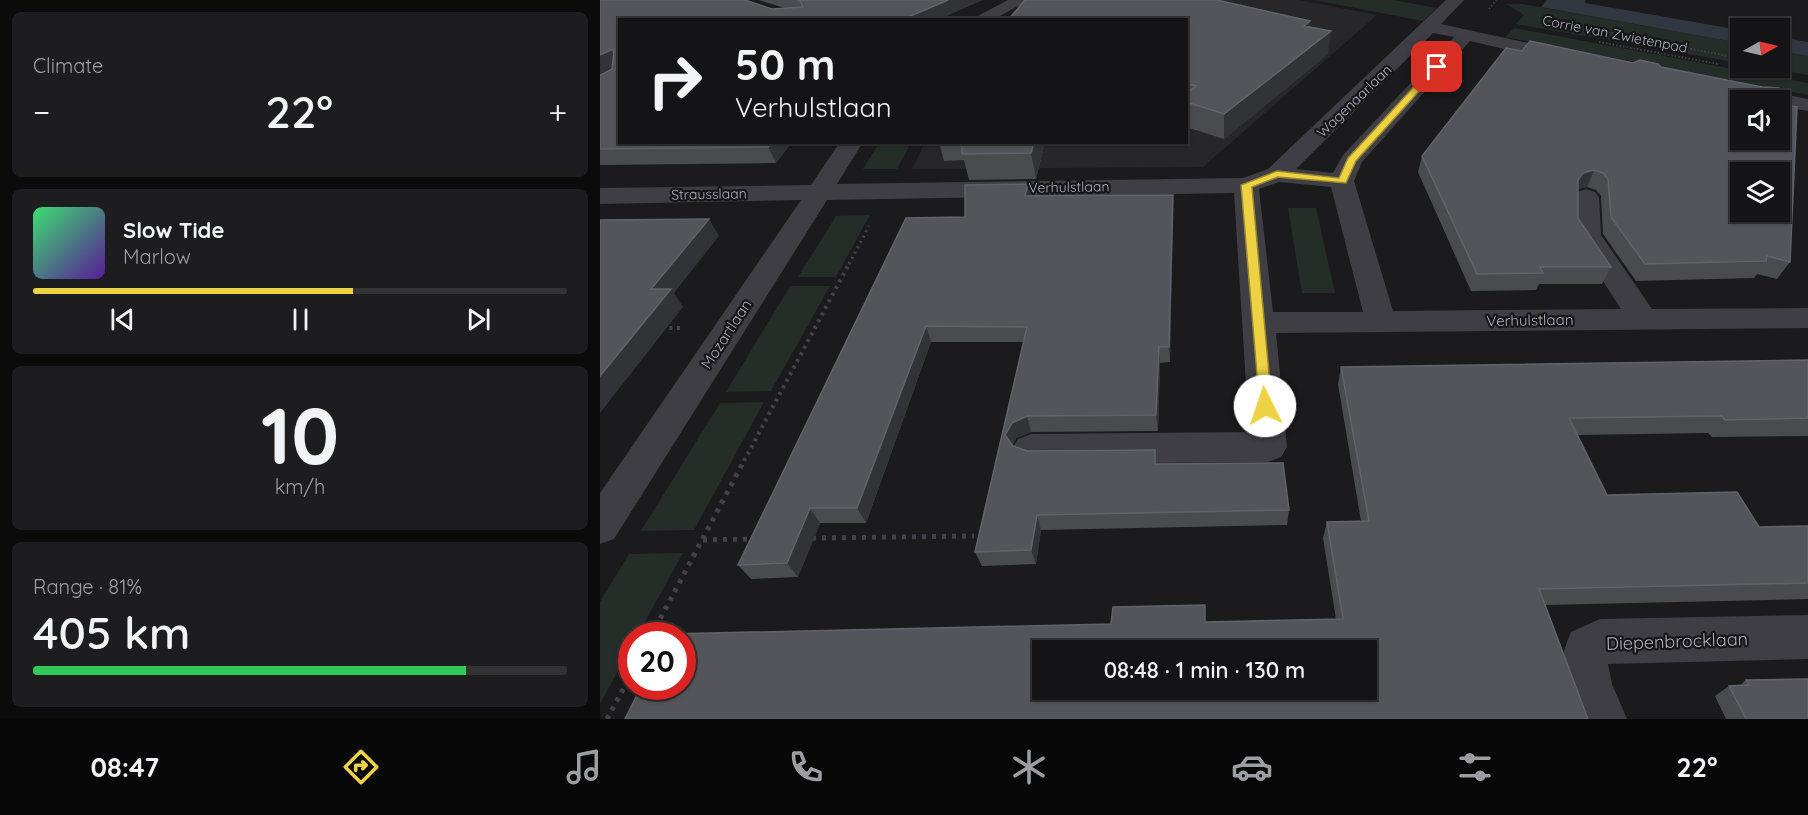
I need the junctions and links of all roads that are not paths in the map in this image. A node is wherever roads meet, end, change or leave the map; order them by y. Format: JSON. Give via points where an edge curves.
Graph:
{"nodes":[{"id":1,"x":1021,"y":0,"type":"edge"},
{"id":2,"x":1455,"y":1,"type":"edge"},
{"id":3,"x":982,"y":18,"type":"edge"},
{"id":4,"x":1431,"y":27,"type":"junction"},
{"id":5,"x":1465,"y":36,"type":"junction"},
{"id":6,"x":1592,"y":62,"type":"edge"},
{"id":7,"x":1718,"y":88,"type":"edge"},
{"id":8,"x":1808,"y":105,"type":"edge"},
{"id":9,"x":851,"y":144,"type":"edge"},
{"id":10,"x":1277,"y":174,"type":"junction"},
{"id":11,"x":1342,"y":181,"type":"junction"},
{"id":12,"x":1246,"y":185,"type":"junction"},
{"id":13,"x":819,"y":192,"type":"junction"},
{"id":14,"x":600,"y":196,"type":"edge"},
{"id":15,"x":1586,"y":198,"type":"dead end"},
{"id":16,"x":1643,"y":318,"type":"junction"},
{"id":17,"x":1808,"y":318,"type":"edge"},
{"id":18,"x":1381,"y":322,"type":"junction"},
{"id":19,"x":1258,"y":323,"type":"junction"},
{"id":20,"x":1030,"y":449,"type":"edge"},
{"id":21,"x":600,"y":526,"type":"edge"},
{"id":22,"x":1808,"y":637,"type":"edge"},
{"id":23,"x":1602,"y":719,"type":"edge"}],
"edges":[{"from":1,"to":3,"type":"street"},
{"from":2,"to":4,"type":"street","name":"Wagenaarlaan"},
{"from":4,"to":5,"type":"street"},
{"from":4,"to":10,"type":"street","name":"Wagenaarlaan"},
{"from":5,"to":6,"type":"street"},
{"from":5,"to":11,"type":"street","via":[[1351,160]]},
{"from":7,"to":8,"type":"street"},
{"from":9,"to":13,"type":"street","name":"Mozartlaan"},
{"from":10,"to":11,"type":"street","name":"Verhulstlaan"},
{"from":10,"to":12,"type":"street","name":"Verhulstlaan"},
{"from":11,"to":18,"type":"street"},
{"from":12,"to":13,"type":"street","name":"Verhulstlaan"},
{"from":12,"to":19,"type":"street"},
{"from":13,"to":14,"type":"street","name":"Strausslaan"},
{"from":13,"to":21,"type":"street","name":"Mozartlaan"},
{"from":15,"to":16,"type":"street","via":[[1587,235]]},
{"from":16,"to":17,"type":"street","name":"Verhulstlaan"},
{"from":16,"to":18,"type":"street","name":"Verhulstlaan"},
{"from":18,"to":19,"type":"street","name":"Verhulstlaan"},
{"from":19,"to":20,"type":"street","via":[[1268,447]]},
{"from":22,"to":23,"type":"street","name":"Diepenbrocklaan","via":[[1600,642],[1587,648],[1583,656]]}]}
